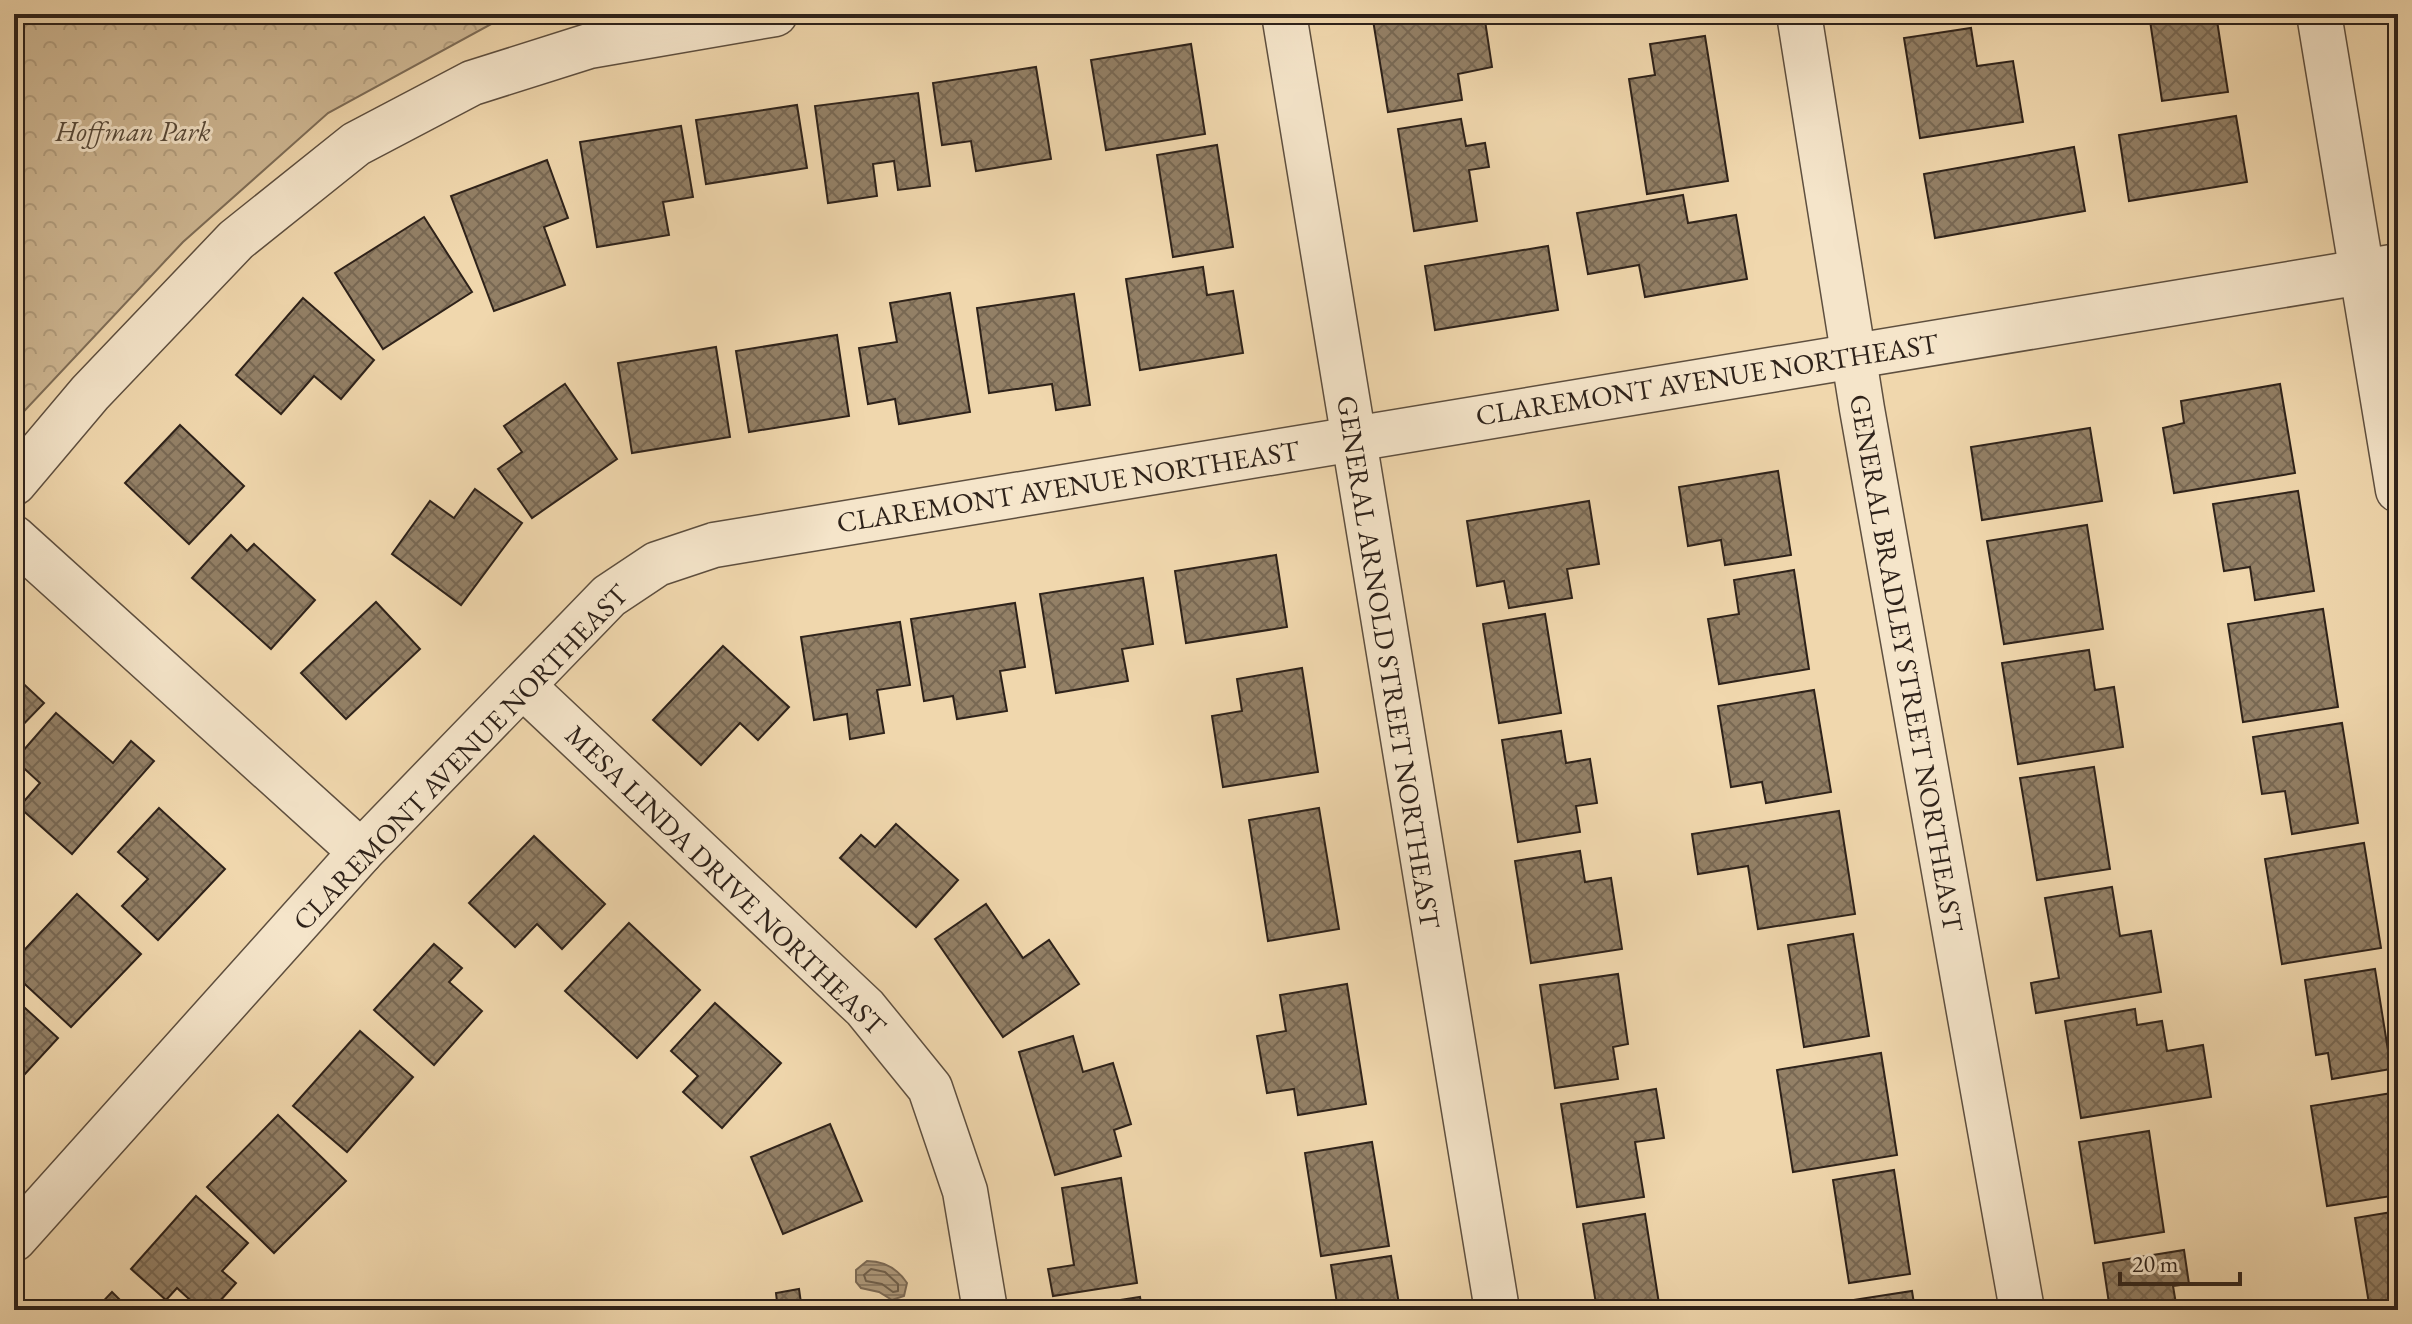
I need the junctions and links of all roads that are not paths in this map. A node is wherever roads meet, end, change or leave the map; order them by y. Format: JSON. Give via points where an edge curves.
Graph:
{"nodes":[{"id":1,"x":775,"y":14,"type":"edge"},
{"id":2,"x":1284,"y":14,"type":"edge"},
{"id":3,"x":1799,"y":14,"type":"edge"},
{"id":4,"x":2319,"y":14,"type":"edge"},
{"id":5,"x":2380,"y":269,"type":"edge"},
{"id":6,"x":1853,"y":355,"type":"junction"},
{"id":7,"x":1352,"y":439,"type":"junction"},
{"id":8,"x":14,"y":483,"type":"edge"},
{"id":9,"x":2398,"y":490,"type":"edge"},
{"id":10,"x":14,"y":538,"type":"edge"},
{"id":11,"x":523,"y":686,"type":"junction"},
{"id":12,"x":361,"y":852,"type":"junction"},
{"id":13,"x":18,"y":1225,"type":"edge"},
{"id":14,"x":985,"y":1310,"type":"edge"},
{"id":15,"x":1497,"y":1310,"type":"edge"},
{"id":16,"x":2022,"y":1310,"type":"edge"}],
"edges":[{"from":1,"to":8,"type":"street","via":[[589,46],[472,83],[356,144],[236,240],[90,393]]},
{"from":2,"to":7,"type":"street","name":"GENERAL ARNOLD STREET NORTHEAST"},
{"from":3,"to":6,"type":"street","name":"GENERAL BRADLEY STREET NORTHEAST"},
{"from":4,"to":5,"type":"street"},
{"from":5,"to":6,"type":"street","name":"CLAREMONT AVENUE NORTHEAST"},
{"from":5,"to":9,"type":"street"},
{"from":6,"to":7,"type":"street","name":"CLAREMONT AVENUE NORTHEAST"},
{"from":6,"to":16,"type":"street","name":"GENERAL BRADLEY STREET NORTHEAST"},
{"from":7,"to":11,"type":"street","name":"CLAREMONT AVENUE NORTHEAST","via":[[714,545],[657,564],[609,596]]},
{"from":7,"to":15,"type":"street","name":"GENERAL ARNOLD STREET NORTHEAST"},
{"from":10,"to":12,"type":"street"},
{"from":11,"to":12,"type":"street","name":"CLAREMONT AVENUE NORTHEAST"},
{"from":11,"to":14,"type":"street","name":"MESA LINDA DRIVE NORTHEAST","via":[[865,1008],[930,1088],[965,1191]]},
{"from":12,"to":13,"type":"street","name":"CLAREMONT AVENUE NORTHEAST"}]}
